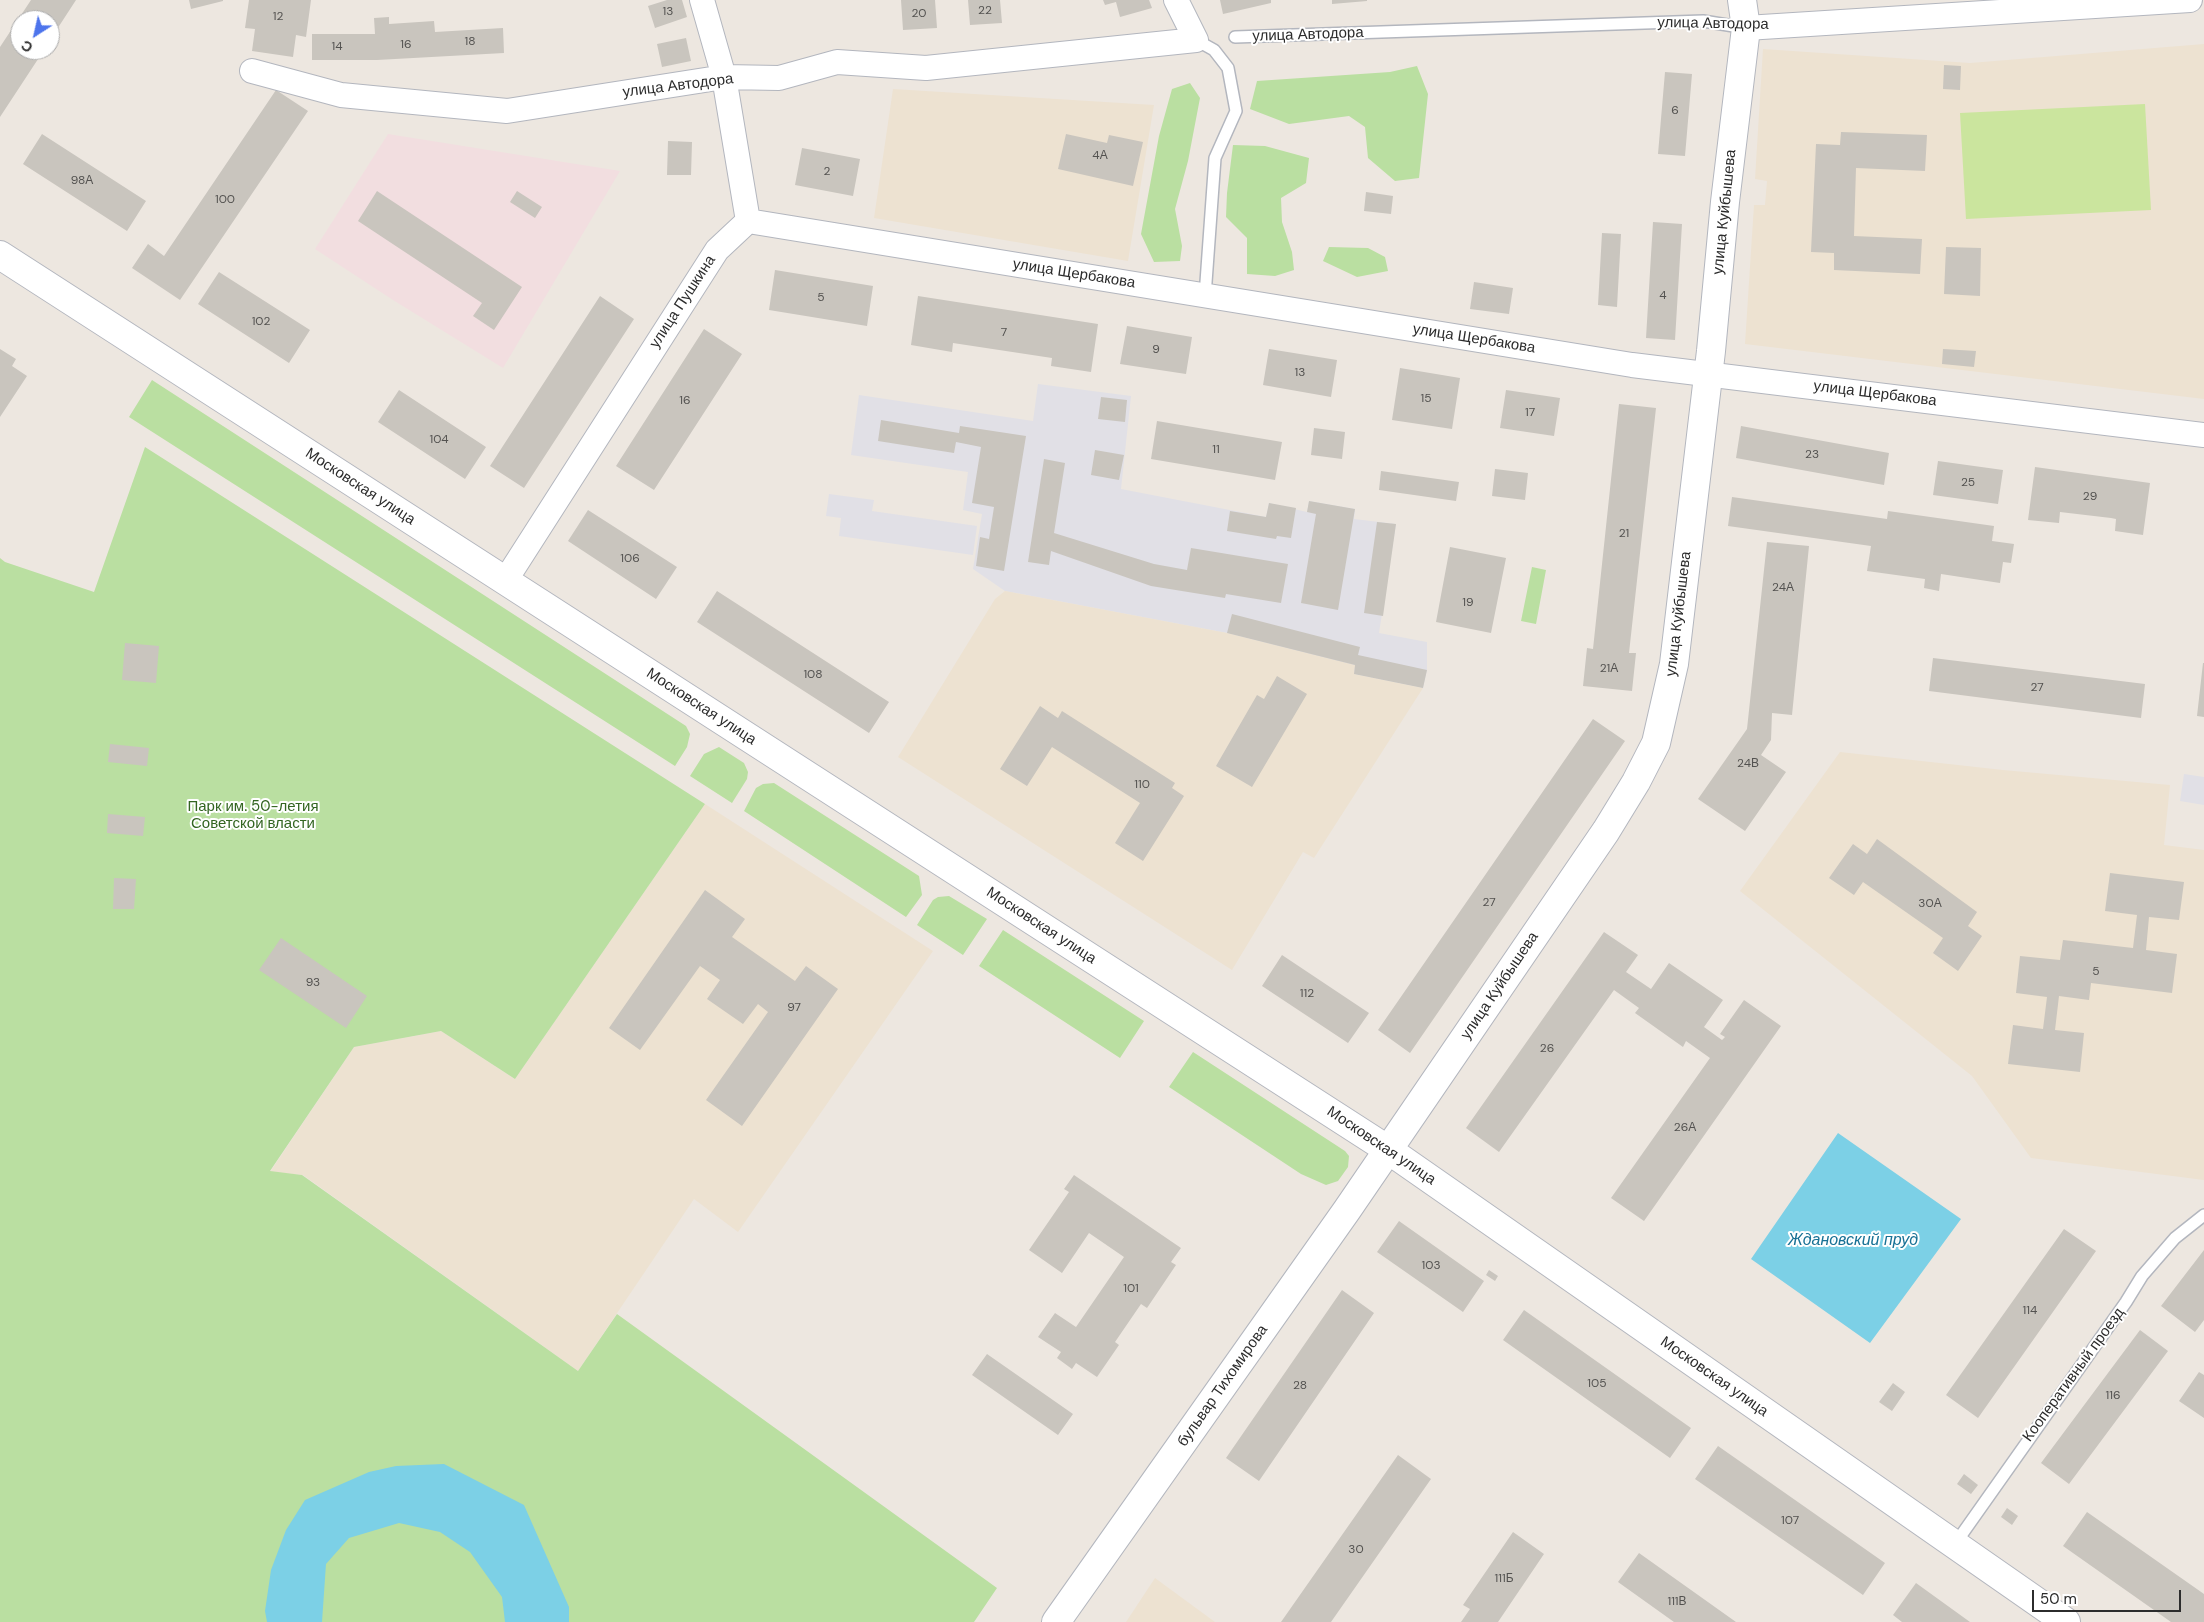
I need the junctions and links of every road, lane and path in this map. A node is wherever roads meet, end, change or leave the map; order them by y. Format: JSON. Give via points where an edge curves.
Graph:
{"nodes":[{"id":1,"x":702,"y":0,"type":"edge"},
{"id":2,"x":1176,"y":0,"type":"edge"},
{"id":3,"x":1742,"y":0,"type":"edge"},
{"id":4,"x":2190,"y":0,"type":"edge"},
{"id":5,"x":1746,"y":28,"type":"junction"},
{"id":6,"x":1235,"y":37,"type":"dead end"},
{"id":7,"x":1196,"y":40,"type":"junction"},
{"id":8,"x":252,"y":71,"type":"dead end"},
{"id":9,"x":724,"y":77,"type":"junction"},
{"id":10,"x":748,"y":221,"type":"junction"},
{"id":11,"x":0,"y":255,"type":"edge"},
{"id":12,"x":1205,"y":296,"type":"junction"},
{"id":13,"x":1708,"y":373,"type":"junction"},
{"id":14,"x":2204,"y":435,"type":"edge"},
{"id":15,"x":505,"y":580,"type":"junction"},
{"id":16,"x":1387,"y":1149,"type":"junction"},
{"id":17,"x":2204,"y":1215,"type":"edge"},
{"id":18,"x":1955,"y":1544,"type":"junction"},
{"id":19,"x":1056,"y":1622,"type":"edge"},
{"id":20,"x":2066,"y":1622,"type":"edge"}],
"edges":[{"from":1,"to":9,"type":"street"},
{"from":2,"to":7,"type":"street"},
{"from":3,"to":5,"type":"main road","name":"улица Куйбышева"},
{"from":4,"to":5,"type":"street","name":"улица Автодора"},
{"from":5,"to":6,"type":"lane","name":"улица Автодора","via":[[1704,21]]},
{"from":5,"to":13,"type":"main road","name":"улица Куйбышева"},
{"from":7,"to":9,"type":"street","name":"улица Автодора","via":[[926,68],[837,62],[779,78]]},
{"from":7,"to":12,"type":"lane","via":[[1214,50],[1228,68],[1236,111],[1215,158]]},
{"from":8,"to":9,"type":"street","name":"улица Автодора","via":[[341,95],[507,110]]},
{"from":9,"to":10,"type":"street"},
{"from":10,"to":12,"type":"street","name":"улица Щербакова"},
{"from":10,"to":15,"type":"street","name":"улица Пушкина","via":[[717,250]]},
{"from":11,"to":15,"type":"main road","name":"Московская улица"},
{"from":12,"to":13,"type":"street","name":"улица Щербакова","via":[[1615,362]]},
{"from":13,"to":14,"type":"street","name":"улица Щербакова"},
{"from":13,"to":16,"type":"main road","name":"улица Куйбышева","via":[[1674,664],[1656,743],[1606,831]]},
{"from":15,"to":16,"type":"main road","name":"Московская улица"},
{"from":16,"to":18,"type":"main road","name":"Московская улица"},
{"from":16,"to":19,"type":"main road","name":"бульвар Тихомирова","via":[[1330,1235]]},
{"from":17,"to":18,"type":"lane","name":"Кооперативный проезд","via":[[2175,1238],[2142,1276]]},
{"from":18,"to":20,"type":"main road","name":"Московская улица"}]}
